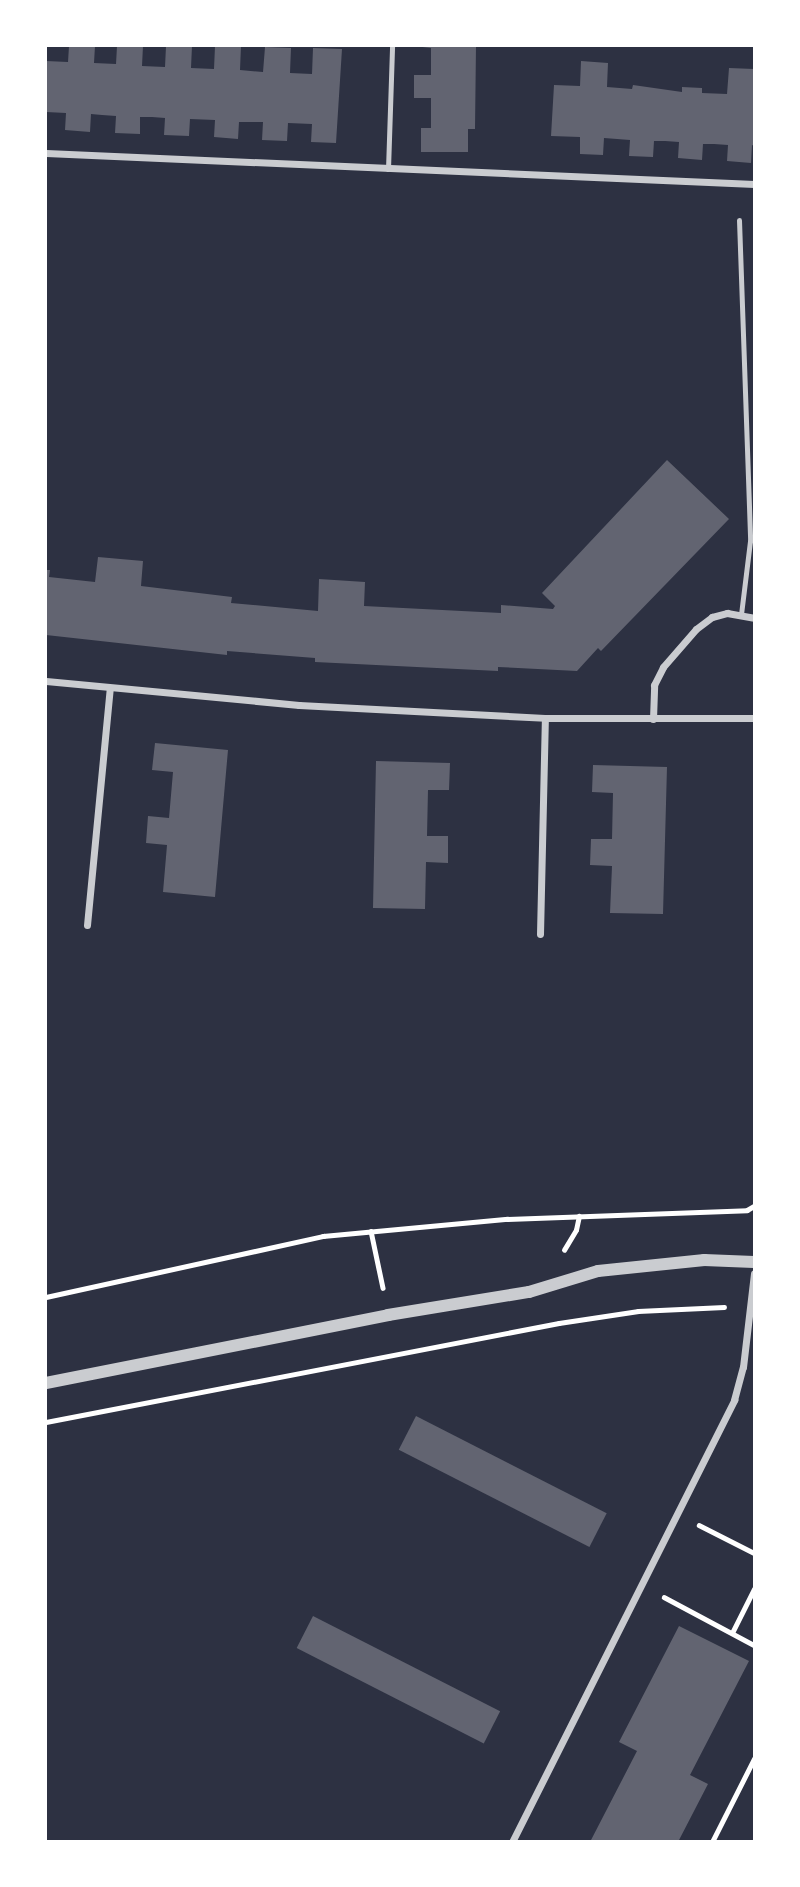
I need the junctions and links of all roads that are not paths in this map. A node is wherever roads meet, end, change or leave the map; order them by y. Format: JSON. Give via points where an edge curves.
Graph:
{"nodes":[{"id":1,"x":392,"y":46,"type":"edge"},
{"id":2,"x":46,"y":153,"type":"edge"},
{"id":3,"x":388,"y":169,"type":"junction"},
{"id":4,"x":754,"y":184,"type":"edge"},
{"id":5,"x":739,"y":220,"type":"dead end"},
{"id":6,"x":741,"y":614,"type":"junction"},
{"id":7,"x":754,"y":618,"type":"edge"},
{"id":8,"x":46,"y":681,"type":"edge"},
{"id":9,"x":110,"y":688,"type":"junction"},
{"id":10,"x":545,"y":718,"type":"junction"},
{"id":11,"x":754,"y":718,"type":"edge"},
{"id":12,"x":653,"y":719,"type":"junction"},
{"id":13,"x":87,"y":925,"type":"dead end"},
{"id":14,"x":540,"y":934,"type":"dead end"},
{"id":15,"x":754,"y":1262,"type":"edge"},
{"id":16,"x":754,"y":1274,"type":"edge"},
{"id":17,"x":46,"y":1383,"type":"edge"},
{"id":18,"x":512,"y":1842,"type":"edge"}],
"edges":[{"from":1,"to":3,"type":"lane"},
{"from":2,"to":3,"type":"street"},
{"from":3,"to":4,"type":"street"},
{"from":5,"to":6,"type":"lane","via":[[750,541]]},
{"from":6,"to":7,"type":"street"},
{"from":6,"to":12,"type":"street","via":[[712,617],[678,649],[654,685]]},
{"from":8,"to":9,"type":"street"},
{"from":9,"to":10,"type":"street","via":[[299,705]]},
{"from":9,"to":13,"type":"street"},
{"from":10,"to":12,"type":"street"},
{"from":10,"to":14,"type":"street"},
{"from":11,"to":12,"type":"street"},
{"from":15,"to":17,"type":"street","via":[[668,1262],[598,1271],[529,1292],[388,1315]]},
{"from":16,"to":18,"type":"street","via":[[743,1367],[734,1400]]}]}
